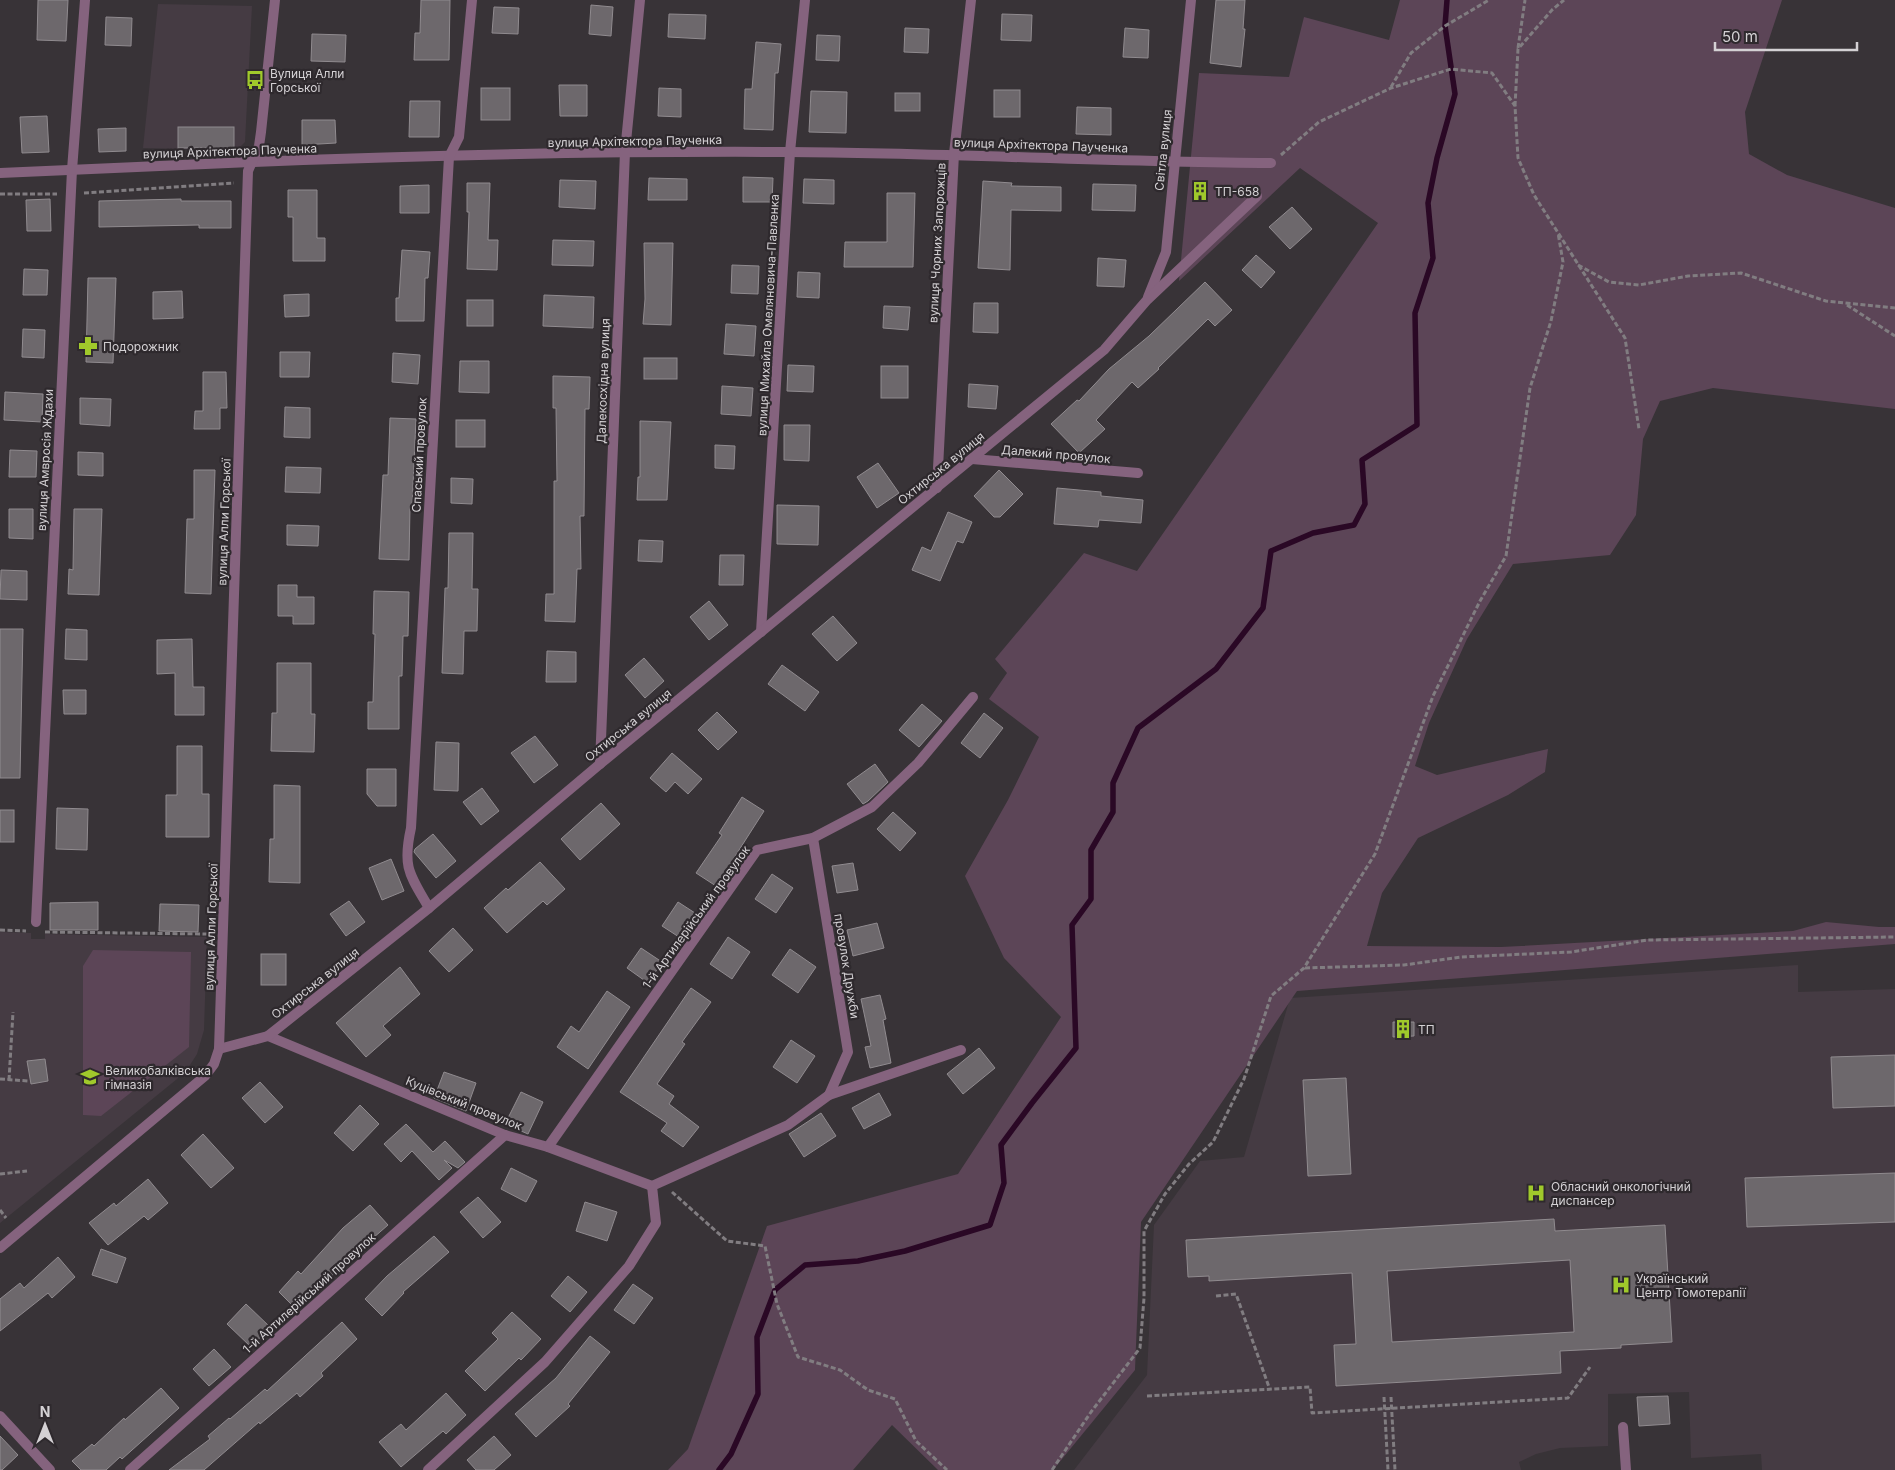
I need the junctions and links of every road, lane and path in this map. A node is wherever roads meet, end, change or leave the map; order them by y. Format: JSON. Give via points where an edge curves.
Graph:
{"nodes":[{"id":1,"x":86,"y":0,"type":"edge"},
{"id":2,"x":275,"y":0,"type":"edge"},
{"id":3,"x":472,"y":0,"type":"edge"},
{"id":4,"x":640,"y":0,"type":"edge"},
{"id":5,"x":805,"y":0,"type":"edge"},
{"id":6,"x":971,"y":0,"type":"edge"},
{"id":7,"x":1191,"y":0,"type":"edge"},
{"id":8,"x":1489,"y":0,"type":"edge"},
{"id":9,"x":1525,"y":0,"type":"edge"},
{"id":10,"x":1564,"y":0,"type":"edge"},
{"id":11,"x":1518,"y":49,"type":"junction"},
{"id":12,"x":1391,"y":88,"type":"junction"},
{"id":13,"x":1515,"y":106,"type":"junction"},
{"id":14,"x":625,"y":152,"type":"junction"},
{"id":15,"x":790,"y":152,"type":"junction"},
{"id":16,"x":954,"y":154,"type":"junction"},
{"id":17,"x":449,"y":157,"type":"junction"},
{"id":18,"x":251,"y":162,"type":"junction"},
{"id":19,"x":1174,"y":162,"type":"junction"},
{"id":20,"x":1271,"y":163,"type":"joint"},
{"id":21,"x":72,"y":170,"type":"junction"},
{"id":22,"x":0,"y":173,"type":"edge"},
{"id":23,"x":248,"y":182,"type":"junction"},
{"id":24,"x":0,"y":194,"type":"edge"},
{"id":25,"x":71,"y":194,"type":"junction"},
{"id":26,"x":1257,"y":196,"type":"dead end"},
{"id":27,"x":1558,"y":232,"type":"junction"},
{"id":28,"x":1578,"y":265,"type":"junction"},
{"id":29,"x":1147,"y":300,"type":"junction"},
{"id":30,"x":1846,"y":303,"type":"junction"},
{"id":31,"x":1895,"y":308,"type":"edge"},
{"id":32,"x":1895,"y":336,"type":"edge"},
{"id":33,"x":1639,"y":429,"type":"dead end"},
{"id":34,"x":972,"y":458,"type":"junction"},
{"id":35,"x":1138,"y":474,"type":"dead end"},
{"id":36,"x":937,"y":488,"type":"junction"},
{"id":37,"x":761,"y":632,"type":"junction"},
{"id":38,"x":973,"y":697,"type":"dead end"},
{"id":39,"x":600,"y":764,"type":"junction"},
{"id":40,"x":813,"y":838,"type":"junction"},
{"id":41,"x":429,"y":908,"type":"junction"},
{"id":42,"x":36,"y":927,"type":"joint"},
{"id":43,"x":0,"y":930,"type":"edge"},
{"id":44,"x":27,"y":931,"type":"dead end"},
{"id":45,"x":214,"y":934,"type":"dead end"},
{"id":46,"x":1895,"y":936,"type":"edge"},
{"id":47,"x":1304,"y":968,"type":"junction"},
{"id":48,"x":13,"y":1012,"type":"dead end"},
{"id":49,"x":268,"y":1036,"type":"junction"},
{"id":50,"x":219,"y":1049,"type":"junction"},
{"id":51,"x":960,"y":1050,"type":"dead end"},
{"id":52,"x":0,"y":1079,"type":"edge"},
{"id":53,"x":8,"y":1080,"type":"junction"},
{"id":54,"x":28,"y":1081,"type":"dead end"},
{"id":55,"x":829,"y":1095,"type":"junction"},
{"id":56,"x":505,"y":1135,"type":"junction"},
{"id":57,"x":548,"y":1147,"type":"junction"},
{"id":58,"x":27,"y":1170,"type":"dead end"},
{"id":59,"x":0,"y":1174,"type":"edge"},
{"id":60,"x":652,"y":1186,"type":"junction"},
{"id":61,"x":0,"y":1210,"type":"edge"},
{"id":62,"x":6,"y":1218,"type":"dead end"},
{"id":63,"x":0,"y":1248,"type":"edge"},
{"id":64,"x":1216,"y":1296,"type":"dead end"},
{"id":65,"x":1590,"y":1367,"type":"dead end"},
{"id":66,"x":1270,"y":1390,"type":"junction"},
{"id":67,"x":1147,"y":1396,"type":"dead end"},
{"id":68,"x":1384,"y":1397,"type":"dead end"},
{"id":69,"x":1391,"y":1397,"type":"dead end"},
{"id":70,"x":1392,"y":1408,"type":"junction"},
{"id":71,"x":1384,"y":1409,"type":"junction"},
{"id":72,"x":0,"y":1416,"type":"edge"},
{"id":73,"x":1623,"y":1427,"type":"dead end"},
{"id":74,"x":50,"y":1470,"type":"edge"},
{"id":75,"x":130,"y":1470,"type":"edge"},
{"id":76,"x":428,"y":1470,"type":"edge"},
{"id":77,"x":946,"y":1470,"type":"edge"},
{"id":78,"x":1052,"y":1470,"type":"edge"},
{"id":79,"x":1388,"y":1470,"type":"edge"},
{"id":80,"x":1395,"y":1470,"type":"edge"},
{"id":81,"x":1626,"y":1470,"type":"edge"}],
"edges":[{"from":1,"to":21,"type":"street","name":"вулиця Амвросія Ждахи"},
{"from":2,"to":18,"type":"street","name":"вулиця Алли Горської","via":[[262,132]]},
{"from":3,"to":17,"type":"street","name":"Спаський провулок","via":[[459,137]]},
{"from":4,"to":14,"type":"street","name":"Далекосхідна вулиця"},
{"from":5,"to":15,"type":"street","name":"вулиця Михайла Омеляновича-Павленка"},
{"from":6,"to":16,"type":"street","name":"вулиця Чорних Запорожців"},
{"from":7,"to":19,"type":"street","name":"Світла вулиця"},
{"from":8,"to":12,"type":"path","via":[[1411,52]]},
{"from":9,"to":11,"type":"path"},
{"from":10,"to":11,"type":"path"},
{"from":11,"to":13,"type":"path"},
{"from":12,"to":13,"type":"path","via":[[1451,69],[1492,73]]},
{"from":12,"to":20,"type":"path","via":[[1319,122]]},
{"from":13,"to":27,"type":"path","via":[[1518,158],[1534,195]]},
{"from":14,"to":15,"type":"street","name":"вулиця Архітектора Паученка"},
{"from":14,"to":17,"type":"street","name":"вулиця Архітектора Паученка"},
{"from":14,"to":39,"type":"street","name":"Далекосхідна вулиця"},
{"from":15,"to":16,"type":"street","name":"вулиця Архітектора Паученка"},
{"from":15,"to":37,"type":"street","name":"вулиця Михайла Омеляновича-Павленка"},
{"from":16,"to":19,"type":"street","name":"вулиця Архітектора Паученка"},
{"from":16,"to":36,"type":"street","name":"вулиця Чорних Запорожців"},
{"from":17,"to":18,"type":"street","name":"вулиця Архітектора Паученка"},
{"from":17,"to":41,"type":"street","name":"Спаський провулок","via":[[411,828],[407,848],[408,872]]},
{"from":18,"to":21,"type":"street","name":"вулиця Архітектора Паученка"},
{"from":18,"to":23,"type":"street","name":"вулиця Алли Горської"},
{"from":19,"to":20,"type":"street","name":"вулиця Архітектора Паученка"},
{"from":19,"to":29,"type":"street","name":"Світла вулиця","via":[[1166,252]]},
{"from":21,"to":22,"type":"street","name":"вулиця Архітектора Паученка"},
{"from":21,"to":25,"type":"street","name":"вулиця Амвросія Ждахи"},
{"from":23,"to":25,"type":"path"},
{"from":23,"to":50,"type":"street","name":"вулиця Алли Горської"},
{"from":24,"to":25,"type":"path"},
{"from":25,"to":42,"type":"street","name":"вулиця Амвросія Ждахи"},
{"from":26,"to":29,"type":"street","name":"Охтирська вулиця"},
{"from":27,"to":28,"type":"path"},
{"from":27,"to":47,"type":"path","via":[[1563,262],[1551,321],[1530,388],[1506,556],[1433,696],[1375,854]]},
{"from":28,"to":30,"type":"path","via":[[1609,282],[1639,285],[1688,276],[1741,273],[1826,301]]},
{"from":28,"to":33,"type":"path","via":[[1625,338]]},
{"from":29,"to":34,"type":"street","name":"Охтирська вулиця","via":[[1104,350]]},
{"from":30,"to":31,"type":"path"},
{"from":30,"to":32,"type":"path"},
{"from":34,"to":35,"type":"street","name":"Далекий провулок"},
{"from":34,"to":36,"type":"street","name":"Охтирська вулиця"},
{"from":36,"to":37,"type":"street","name":"Охтирська вулиця"},
{"from":37,"to":39,"type":"street","name":"Охтирська вулиця"},
{"from":38,"to":40,"type":"street","name":"1-й Артилерійський провулок","via":[[918,763],[872,807]]},
{"from":39,"to":41,"type":"street","name":"Охтирська вулиця"},
{"from":40,"to":55,"type":"street","name":"провулок Дружби","via":[[848,1052]]},
{"from":40,"to":57,"type":"street","name":"1-й Артилерійський провулок","via":[[756,850]]},
{"from":41,"to":49,"type":"street","name":"Охтирська вулиця"},
{"from":42,"to":45,"type":"path"},
{"from":43,"to":44,"type":"path"},
{"from":46,"to":47,"type":"path","via":[[1648,940],[1571,952],[1461,957],[1404,966]]},
{"from":47,"to":78,"type":"path","via":[[1271,996],[1244,1078],[1213,1142],[1189,1164],[1165,1194],[1144,1231],[1140,1348]]},
{"from":48,"to":53,"type":"path"},
{"from":49,"to":50,"type":"street","name":"Охтирська вулиця"},
{"from":49,"to":56,"type":"street","name":"Куцівський провулок"},
{"from":50,"to":63,"type":"street","via":[[205,1076]]},
{"from":51,"to":55,"type":"street"},
{"from":52,"to":53,"type":"path"},
{"from":53,"to":54,"type":"path"},
{"from":55,"to":60,"type":"street","via":[[788,1126]]},
{"from":56,"to":57,"type":"street","name":"Куцівський провулок"},
{"from":56,"to":75,"type":"street","name":"1-й Артилерійський провулок"},
{"from":57,"to":60,"type":"street","name":"Куцівський провулок"},
{"from":58,"to":59,"type":"path"},
{"from":60,"to":76,"type":"street","via":[[656,1223],[629,1266],[545,1362]]},
{"from":60,"to":77,"type":"path","via":[[671,1192],[728,1241],[765,1246],[777,1304],[798,1357],[840,1370],[868,1390],[894,1399],[916,1441]]},
{"from":61,"to":62,"type":"path"},
{"from":64,"to":66,"type":"path","via":[[1236,1294]]},
{"from":65,"to":70,"type":"path","via":[[1568,1398]]},
{"from":66,"to":67,"type":"path"},
{"from":66,"to":71,"type":"path","via":[[1310,1387],[1312,1413]]},
{"from":68,"to":71,"type":"path"},
{"from":69,"to":70,"type":"path"},
{"from":70,"to":71,"type":"path"},
{"from":70,"to":80,"type":"path"},
{"from":71,"to":79,"type":"path"},
{"from":72,"to":74,"type":"street"},
{"from":73,"to":81,"type":"street"}]}
